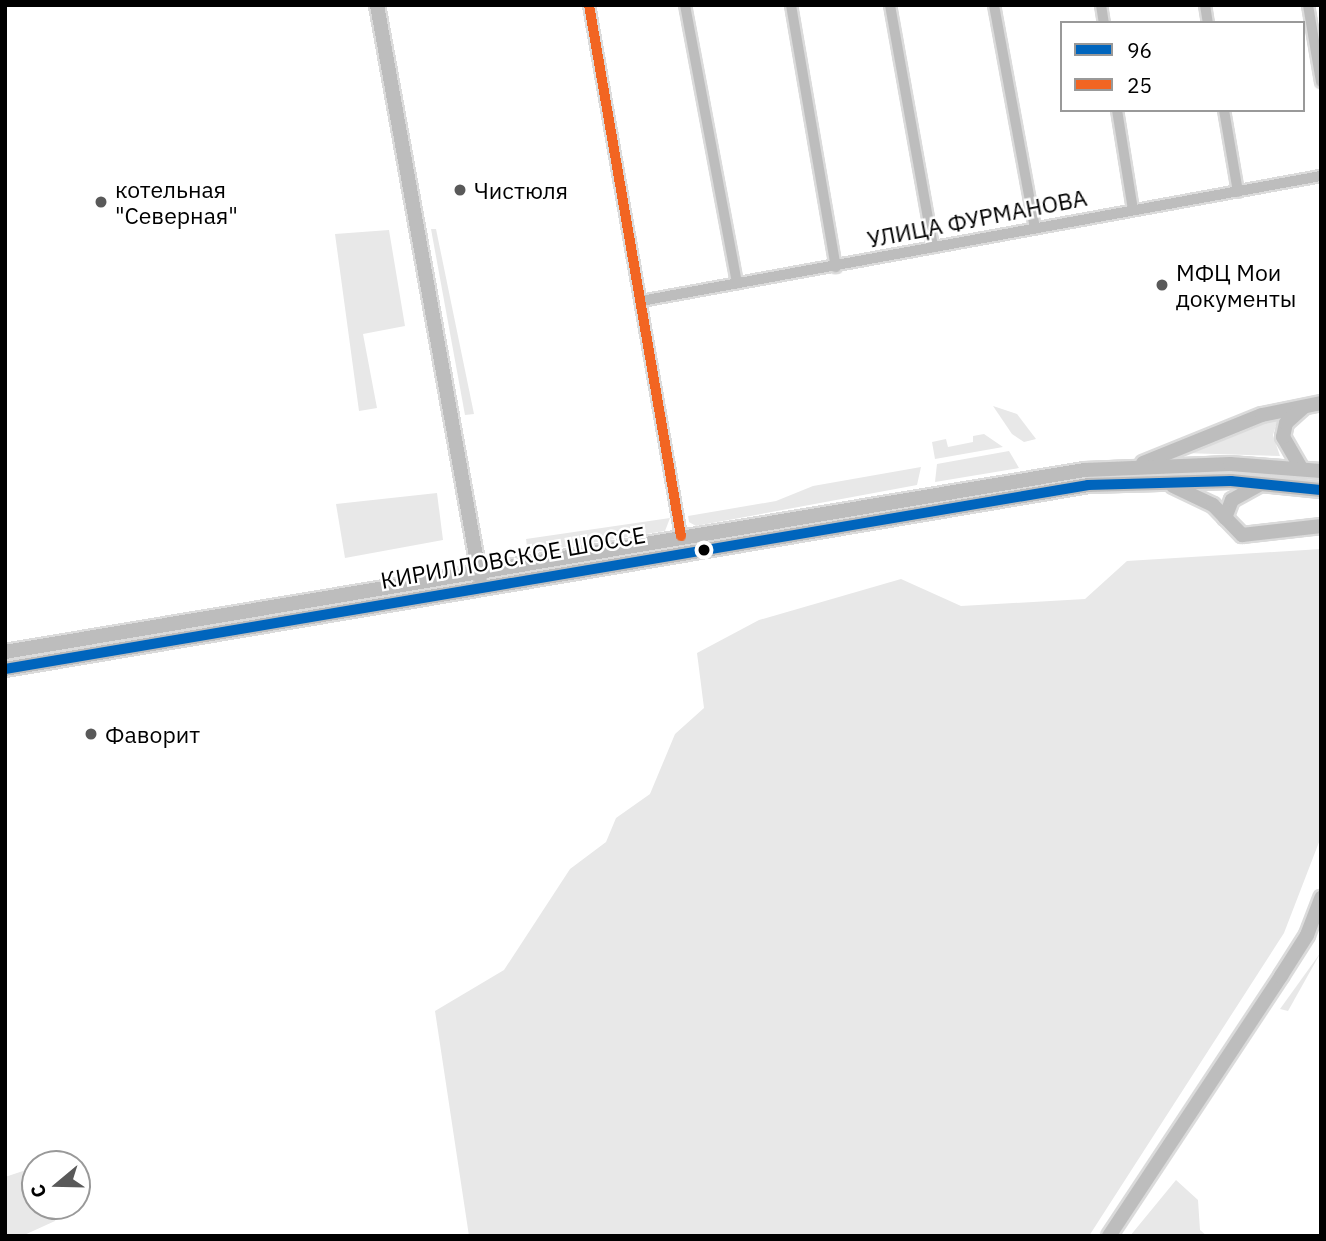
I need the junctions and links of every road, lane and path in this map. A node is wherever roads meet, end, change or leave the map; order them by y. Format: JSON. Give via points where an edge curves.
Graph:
{"nodes":[{"id":1,"x":377,"y":5,"type":"edge"},
{"id":2,"x":589,"y":5,"type":"edge"},
{"id":3,"x":685,"y":5,"type":"edge"},
{"id":4,"x":791,"y":5,"type":"edge"},
{"id":5,"x":890,"y":5,"type":"edge"},
{"id":6,"x":994,"y":5,"type":"edge"},
{"id":7,"x":1308,"y":5,"type":"edge"},
{"id":8,"x":1321,"y":82,"type":"edge"},
{"id":9,"x":1117,"y":112,"type":"edge"},
{"id":10,"x":1224,"y":112,"type":"edge"},
{"id":11,"x":1321,"y":176,"type":"edge"},
{"id":12,"x":1238,"y":192,"type":"junction"},
{"id":13,"x":1133,"y":211,"type":"junction"},
{"id":14,"x":1035,"y":229,"type":"junction"},
{"id":15,"x":933,"y":247,"type":"junction"},
{"id":16,"x":836,"y":267,"type":"junction"},
{"id":17,"x":737,"y":283,"type":"junction"},
{"id":18,"x":641,"y":300,"type":"junction"},
{"id":19,"x":1314,"y":404,"type":"edge"},
{"id":20,"x":1135,"y":466,"type":"junction"},
{"id":21,"x":1301,"y":468,"type":"junction"},
{"id":22,"x":1321,"y":471,"type":"edge"},
{"id":23,"x":1154,"y":482,"type":"junction"},
{"id":24,"x":1267,"y":482,"type":"junction"},
{"id":25,"x":1321,"y":490,"type":"edge"},
{"id":26,"x":1225,"y":518,"type":"junction"},
{"id":27,"x":1321,"y":526,"type":"edge"},
{"id":28,"x":681,"y":536,"type":"junction"},
{"id":29,"x":480,"y":579,"type":"junction"},
{"id":30,"x":5,"y":652,"type":"edge"},
{"id":31,"x":5,"y":669,"type":"edge"},
{"id":32,"x":1321,"y":898,"type":"edge"},
{"id":33,"x":1109,"y":1236,"type":"edge"}],
"edges":[{"from":1,"to":29,"type":"main road"},
{"from":2,"to":18,"type":"street"},
{"from":3,"to":17,"type":"street"},
{"from":4,"to":16,"type":"street"},
{"from":5,"to":15,"type":"street"},
{"from":6,"to":14,"type":"street"},
{"from":7,"to":8,"type":"street"},
{"from":9,"to":13,"type":"street"},
{"from":10,"to":12,"type":"street"},
{"from":11,"to":12,"type":"street","name":"УЛИЦА ФУРМАНОВА"},
{"from":12,"to":13,"type":"street","name":"УЛИЦА ФУРМАНОВА"},
{"from":13,"to":14,"type":"street","name":"УЛИЦА ФУРМАНОВА"},
{"from":14,"to":15,"type":"street","name":"УЛИЦА ФУРМАНОВА"},
{"from":15,"to":16,"type":"street","name":"УЛИЦА ФУРМАНОВА"},
{"from":16,"to":17,"type":"street","name":"УЛИЦА ФУРМАНОВА"},
{"from":17,"to":18,"type":"street","name":"УЛИЦА ФУРМАНОВА"},
{"from":18,"to":28,"type":"street"},
{"from":19,"to":20,"type":"main road","via":[[1262,415]]},
{"from":19,"to":21,"type":"main road","via":[[1296,411],[1283,429],[1284,445]]},
{"from":20,"to":21,"type":"main road","name":"КИРИЛЛОВСКОЕ ШОССЕ"},
{"from":20,"to":28,"type":"main road","name":"КИРИЛЛОВСКОЕ ШОССЕ","via":[[1085,470]]},
{"from":21,"to":22,"type":"main road","name":"КИРИЛЛОВСКОЕ ШОССЕ"},
{"from":23,"to":24,"type":"main road","name":"КИРИЛЛОВСКОЕ ШОССЕ"},
{"from":23,"to":26,"type":"main road","via":[[1190,492]]},
{"from":23,"to":29,"type":"main road","name":"КИРИЛЛОВСКОЕ ШОССЕ","via":[[1088,485]]},
{"from":24,"to":25,"type":"main road","name":"КИРИЛЛОВСКОЕ ШОССЕ"},
{"from":24,"to":26,"type":"main road","via":[[1240,493]]},
{"from":26,"to":27,"type":"main road","via":[[1245,536]]},
{"from":28,"to":29,"type":"main road","name":"КИРИЛЛОВСКОЕ ШОССЕ"},
{"from":29,"to":30,"type":"main road","name":"КИРИЛЛОВСКОЕ ШОССЕ"},
{"from":29,"to":31,"type":"main road","name":"КИРИЛЛОВСКОЕ ШОССЕ"},
{"from":32,"to":33,"type":"main road","via":[[1307,935]]}]}
